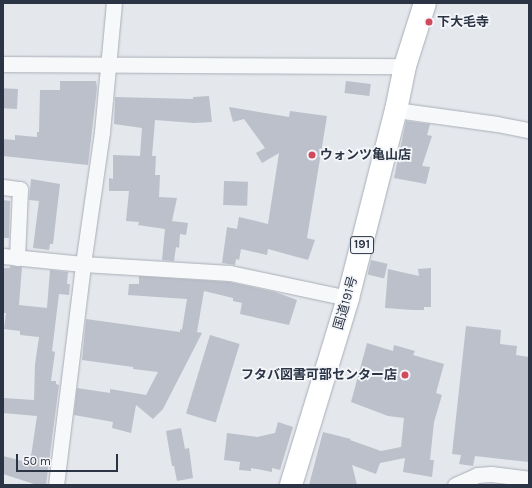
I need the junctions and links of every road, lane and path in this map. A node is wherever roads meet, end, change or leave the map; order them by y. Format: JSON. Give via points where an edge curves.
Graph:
{"nodes":[{"id":1,"x":114,"y":3,"type":"edge"},
{"id":2,"x":425,"y":3,"type":"edge"},
{"id":3,"x":3,"y":64,"type":"edge"},
{"id":4,"x":108,"y":64,"type":"junction"},
{"id":5,"x":405,"y":66,"type":"junction"},
{"id":6,"x":396,"y":110,"type":"junction"},
{"id":7,"x":529,"y":130,"type":"edge"},
{"id":8,"x":3,"y":187,"type":"edge"},
{"id":9,"x":10,"y":257,"type":"edge"},
{"id":10,"x":83,"y":264,"type":"junction"},
{"id":11,"x":348,"y":298,"type":"junction"},
{"id":12,"x":529,"y":479,"type":"edge"},
{"id":13,"x":56,"y":485,"type":"edge"},
{"id":14,"x":291,"y":485,"type":"edge"},
{"id":15,"x":455,"y":485,"type":"edge"}],
"edges":[{"from":1,"to":4,"type":"street"},
{"from":2,"to":5,"type":"highway","name":"国道191号","number":"191"},
{"from":3,"to":4,"type":"street"},
{"from":4,"to":5,"type":"street"},
{"from":4,"to":10,"type":"street","via":[[102,132]]},
{"from":5,"to":6,"type":"highway","name":"国道191号","number":"191"},
{"from":6,"to":7,"type":"street"},
{"from":6,"to":11,"type":"highway","name":"国道191号","number":"191"},
{"from":8,"to":9,"type":"street","via":[[20,189]]},
{"from":9,"to":10,"type":"street"},
{"from":10,"to":11,"type":"street","via":[[230,273]]},
{"from":10,"to":13,"type":"street"},
{"from":11,"to":14,"type":"highway","name":"国道191号","number":"191"},
{"from":12,"to":15,"type":"street","via":[[491,474],[478,475]]}]}
